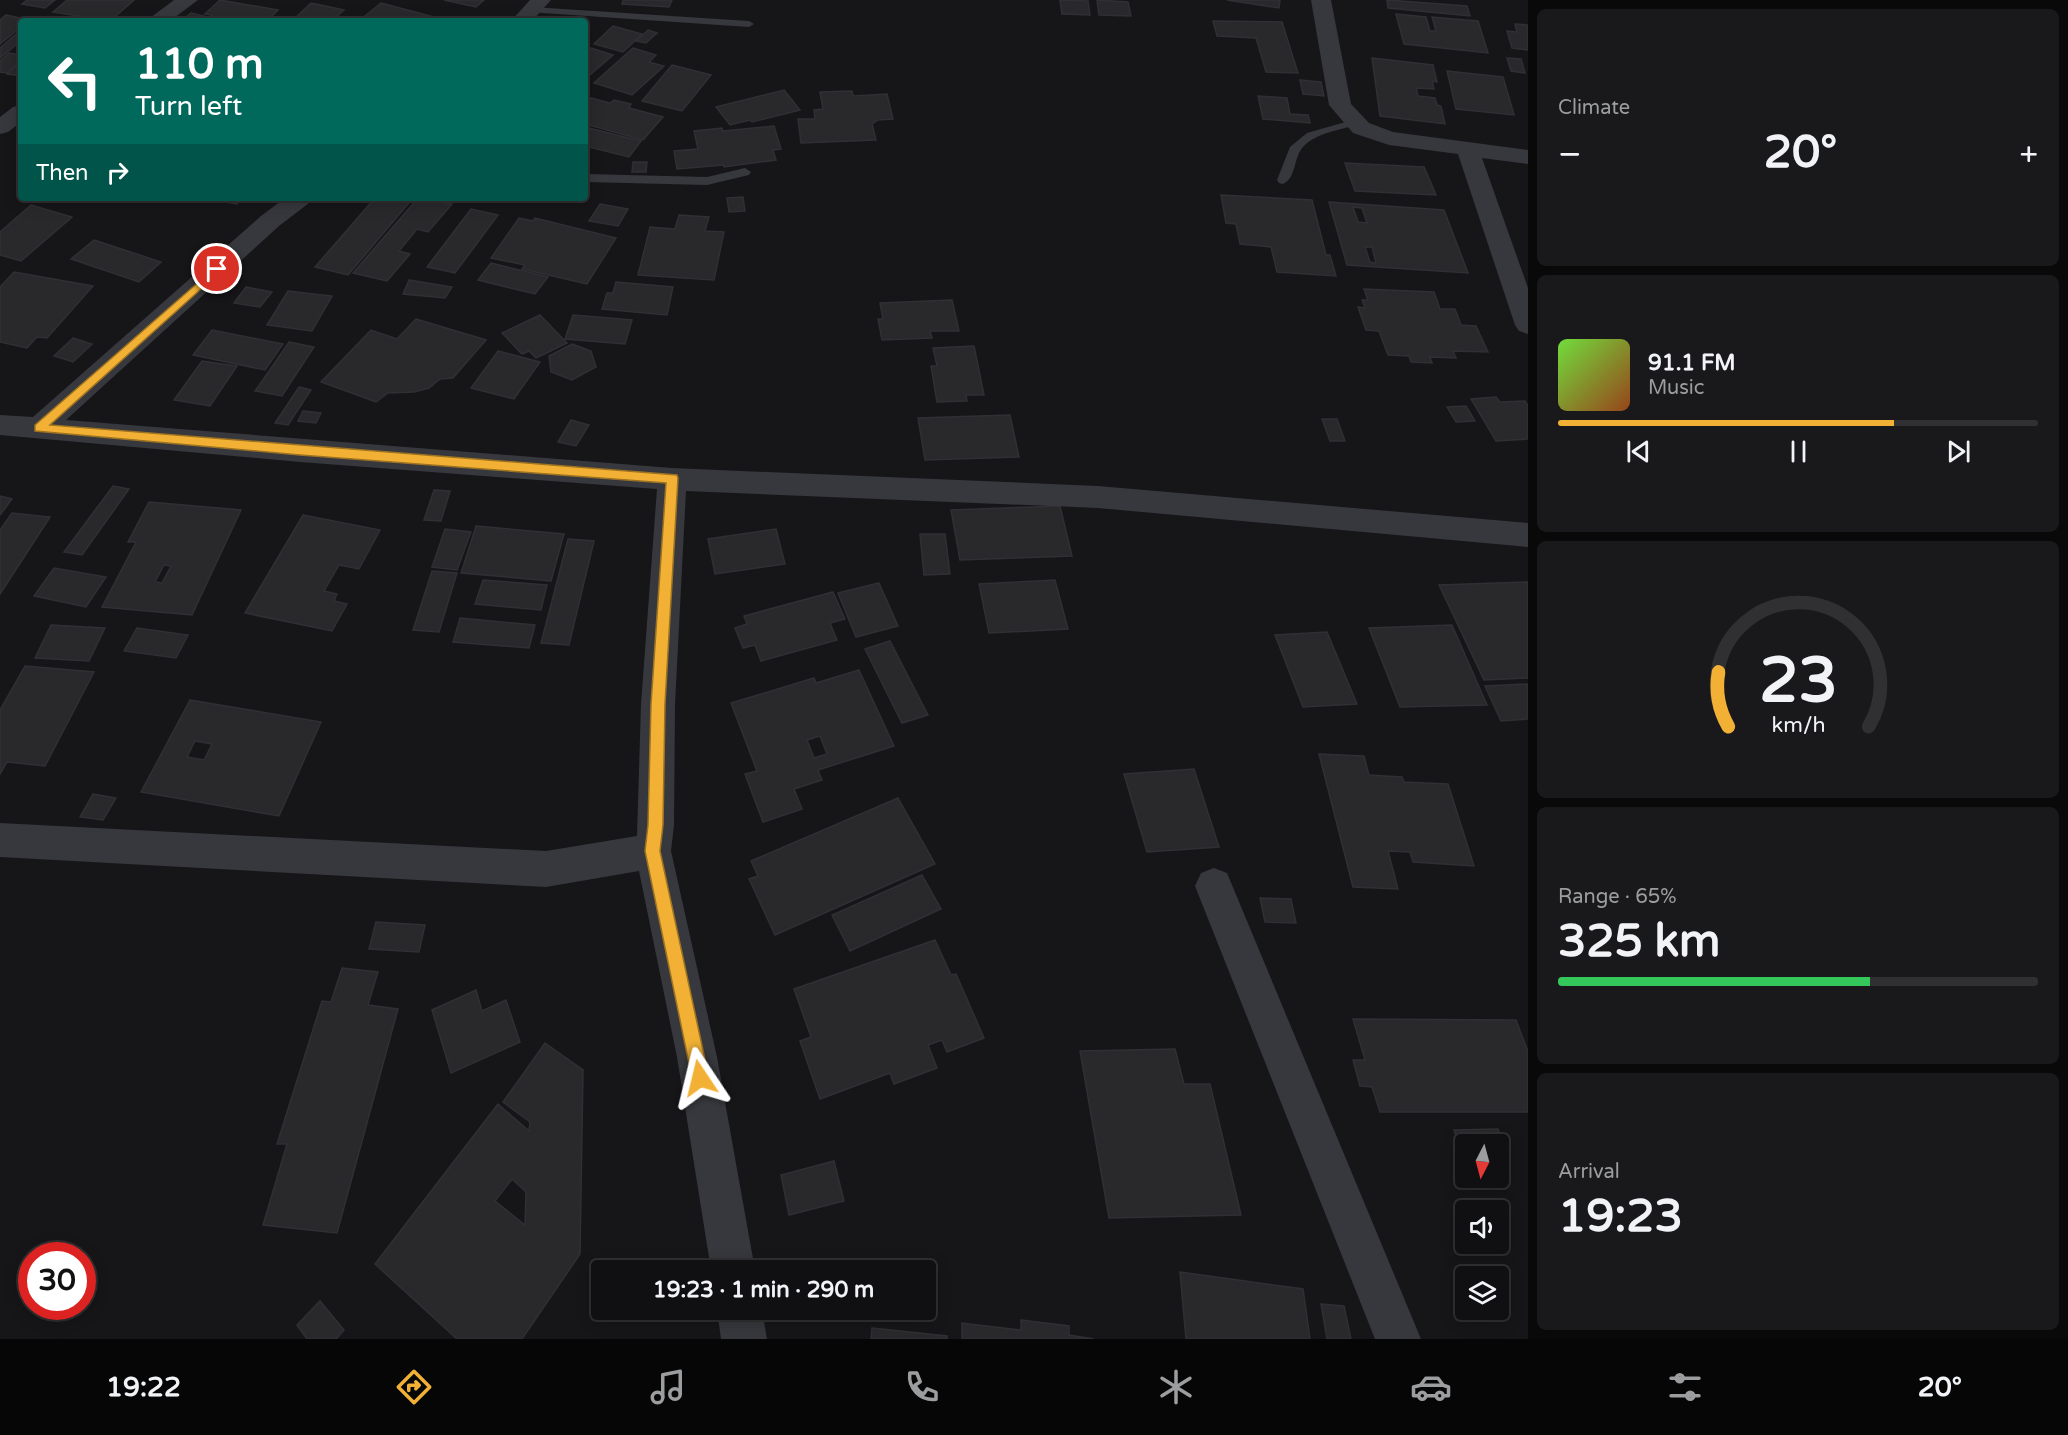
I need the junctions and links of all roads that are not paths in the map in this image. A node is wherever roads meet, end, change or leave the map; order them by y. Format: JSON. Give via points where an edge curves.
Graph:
{"nodes":[{"id":1,"x":188,"y":0,"type":"edge"},
{"id":2,"x":1321,"y":0,"type":"edge"},
{"id":3,"x":531,"y":10,"type":"edge"},
{"id":4,"x":161,"y":18,"type":"edge"},
{"id":5,"x":749,"y":24,"type":"dead end"},
{"id":6,"x":18,"y":114,"type":"edge"},
{"id":7,"x":1356,"y":122,"type":"junction"},
{"id":8,"x":0,"y":128,"type":"edge"},
{"id":9,"x":1467,"y":148,"type":"junction"},
{"id":10,"x":1528,"y":157,"type":"edge"},
{"id":11,"x":745,"y":172,"type":"dead end"},
{"id":12,"x":588,"y":178,"type":"edge"},
{"id":13,"x":1283,"y":180,"type":"dead end"},
{"id":14,"x":297,"y":201,"type":"edge"},
{"id":15,"x":1528,"y":325,"type":"edge"},
{"id":16,"x":0,"y":425,"type":"edge"},
{"id":17,"x":39,"y":428,"type":"junction"},
{"id":18,"x":672,"y":478,"type":"junction"},
{"id":19,"x":1528,"y":535,"type":"edge"},
{"id":20,"x":0,"y":840,"type":"edge"},
{"id":21,"x":653,"y":851,"type":"junction"},
{"id":22,"x":1214,"y":886,"type":"dead end"},
{"id":23,"x":731,"y":1260,"type":"edge"},
{"id":24,"x":741,"y":1320,"type":"edge"},
{"id":25,"x":744,"y":1339,"type":"edge"},
{"id":26,"x":1398,"y":1339,"type":"edge"}],
"edges":[{"from":1,"to":4,"type":"street"},
{"from":2,"to":7,"type":"street","via":[[1340,105]]},
{"from":3,"to":5,"type":"lane"},
{"from":6,"to":8,"type":"street"},
{"from":7,"to":9,"type":"street","via":[[1361,128],[1389,138]]},
{"from":7,"to":13,"type":"lane","via":[[1311,135],[1296,147]]},
{"from":9,"to":10,"type":"street"},
{"from":9,"to":15,"type":"street"},
{"from":11,"to":12,"type":"lane","via":[[707,181]]},
{"from":14,"to":17,"type":"street"},
{"from":16,"to":17,"type":"street"},
{"from":17,"to":18,"type":"street"},
{"from":18,"to":19,"type":"street","via":[[1098,496]]},
{"from":18,"to":21,"type":"street"},
{"from":20,"to":21,"type":"street","via":[[546,869]]},
{"from":21,"to":23,"type":"street","via":[[697,1057]]},
{"from":22,"to":26,"type":"street"},
{"from":24,"to":25,"type":"street"}]}
